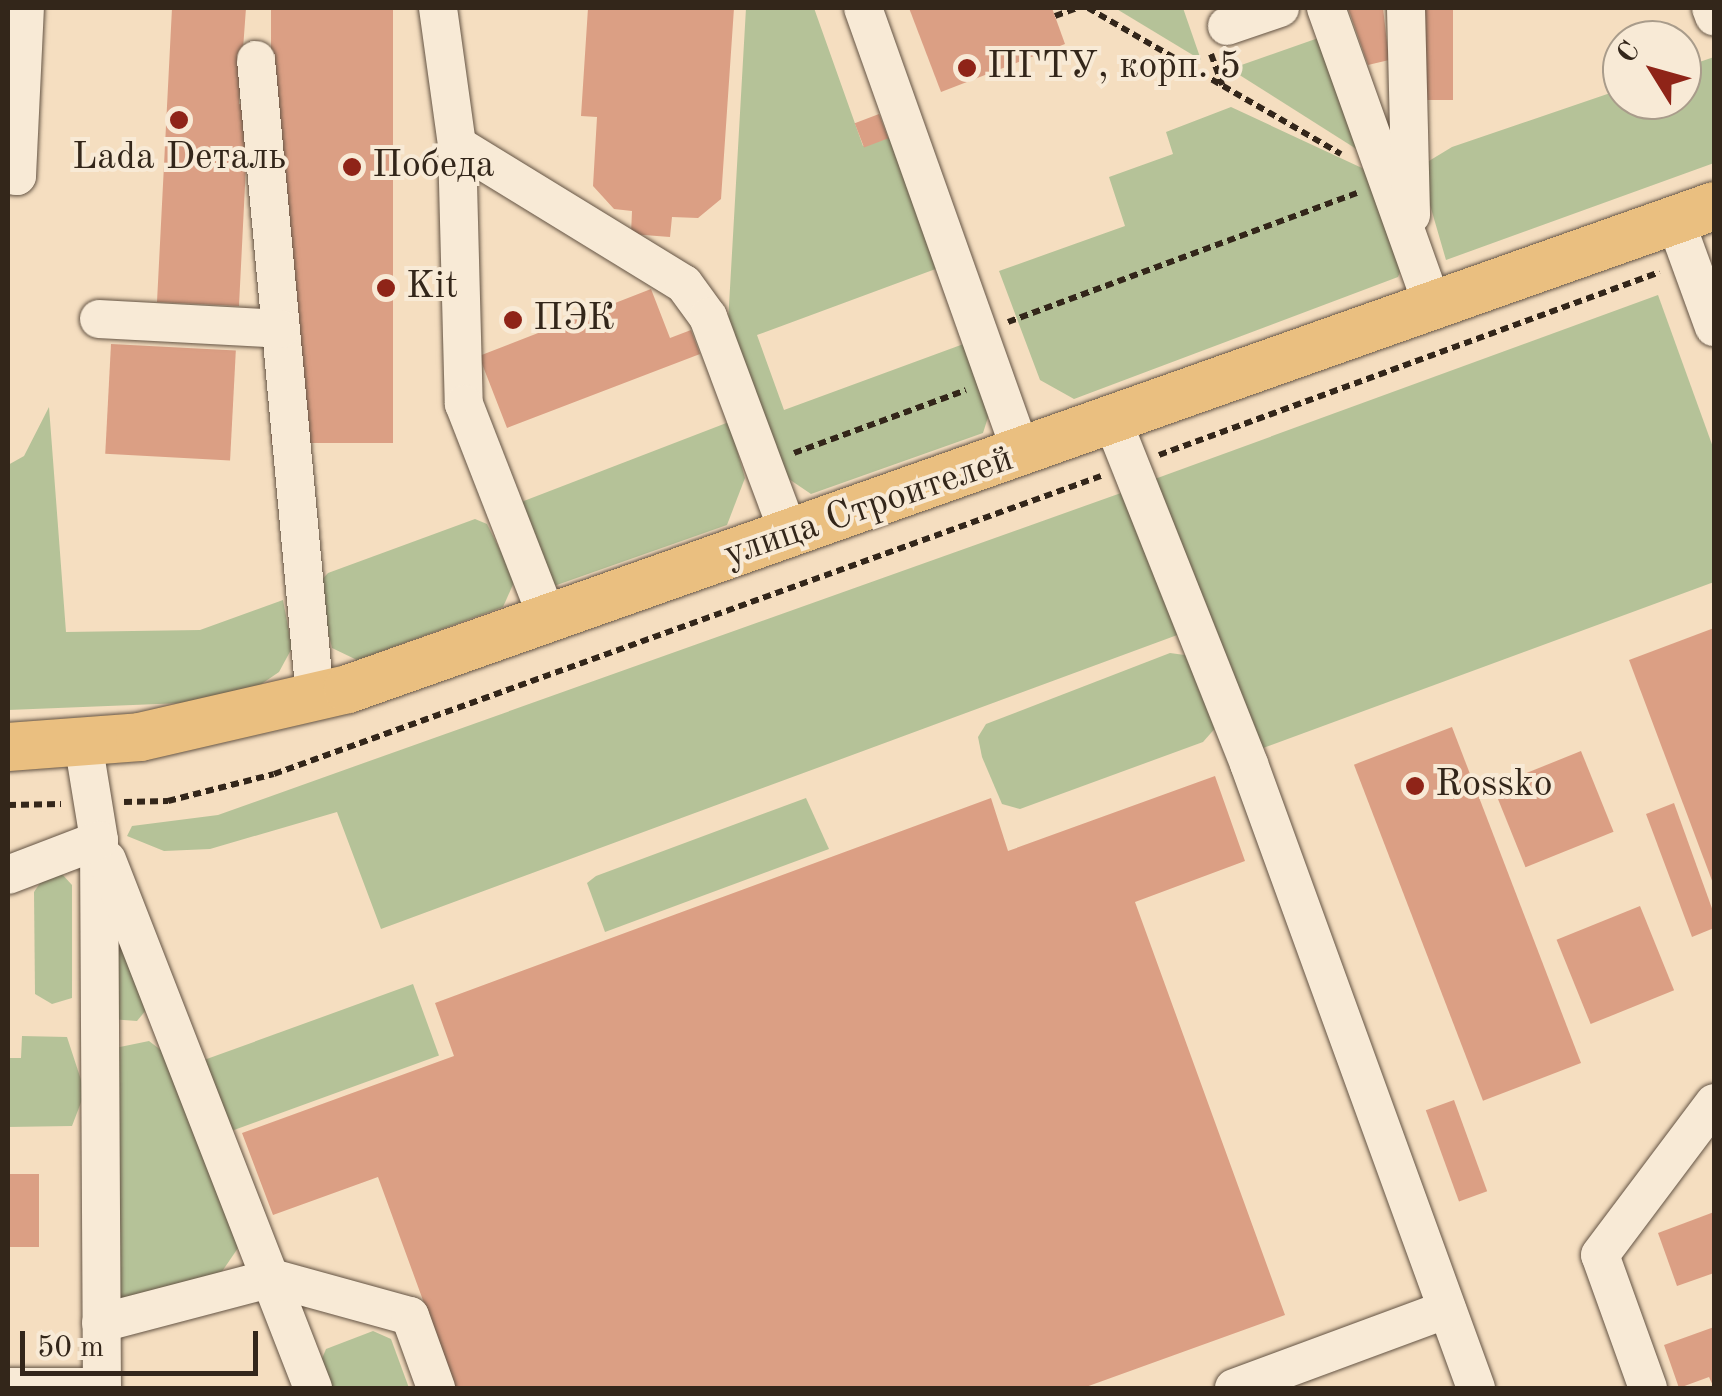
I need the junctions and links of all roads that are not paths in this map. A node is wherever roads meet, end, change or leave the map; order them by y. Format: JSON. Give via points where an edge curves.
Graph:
{"nodes":[{"id":1,"x":25,"y":8,"type":"edge"},
{"id":2,"x":438,"y":8,"type":"edge"},
{"id":3,"x":862,"y":8,"type":"edge"},
{"id":4,"x":1280,"y":8,"type":"edge"},
{"id":5,"x":1326,"y":8,"type":"edge"},
{"id":6,"x":1711,"y":8,"type":"edge"},
{"id":7,"x":1404,"y":12,"type":"edge"},
{"id":8,"x":1714,"y":16,"type":"edge"},
{"id":9,"x":1227,"y":26,"type":"dead end"},
{"id":10,"x":256,"y":60,"type":"dead end"},
{"id":11,"x":457,"y":145,"type":"junction"},
{"id":12,"x":8,"y":175,"type":"edge"},
{"id":13,"x":1689,"y":230,"type":"edge"},
{"id":14,"x":1412,"y":248,"type":"junction"},
{"id":15,"x":1433,"y":307,"type":"junction"},
{"id":16,"x":99,"y":319,"type":"dead end"},
{"id":17,"x":1714,"y":327,"type":"edge"},
{"id":18,"x":281,"y":329,"type":"junction"},
{"id":19,"x":1113,"y":422,"type":"junction"},
{"id":20,"x":1022,"y":454,"type":"junction"},
{"id":21,"x":790,"y":536,"type":"junction"},
{"id":22,"x":546,"y":618,"type":"junction"},
{"id":23,"x":316,"y":697,"type":"junction"},
{"id":24,"x":83,"y":742,"type":"junction"},
{"id":25,"x":8,"y":748,"type":"edge"},
{"id":26,"x":99,"y":840,"type":"junction"},
{"id":27,"x":8,"y":875,"type":"edge"},
{"id":28,"x":1714,"y":1103,"type":"edge"},
{"id":29,"x":272,"y":1278,"type":"junction"},
{"id":30,"x":1447,"y":1309,"type":"junction"},
{"id":31,"x":102,"y":1323,"type":"junction"},
{"id":32,"x":8,"y":1387,"type":"edge"},
{"id":33,"x":102,"y":1388,"type":"edge"},
{"id":34,"x":313,"y":1388,"type":"edge"},
{"id":35,"x":436,"y":1388,"type":"edge"},
{"id":36,"x":1234,"y":1388,"type":"edge"},
{"id":37,"x":1476,"y":1388,"type":"edge"},
{"id":38,"x":1648,"y":1388,"type":"edge"}],
"edges":[{"from":1,"to":12,"type":"lane","via":[[18,176]]},
{"from":2,"to":11,"type":"lane"},
{"from":3,"to":20,"type":"lane"},
{"from":4,"to":9,"type":"lane"},
{"from":5,"to":14,"type":"lane"},
{"from":6,"to":8,"type":"lane"},
{"from":7,"to":14,"type":"lane"},
{"from":10,"to":18,"type":"lane"},
{"from":11,"to":21,"type":"lane","via":[[684,284],[708,317]]},
{"from":11,"to":22,"type":"lane","via":[[464,404]]},
{"from":13,"to":15,"type":"main road","name":"улица Строителей"},
{"from":13,"to":17,"type":"lane"},
{"from":14,"to":15,"type":"lane"},
{"from":15,"to":19,"type":"main road","name":"улица Строителей"},
{"from":16,"to":18,"type":"lane"},
{"from":18,"to":23,"type":"lane"},
{"from":19,"to":20,"type":"main road","name":"улица Строителей"},
{"from":19,"to":30,"type":"lane","via":[[1249,764]]},
{"from":20,"to":21,"type":"main road","name":"улица Строителей"},
{"from":21,"to":22,"type":"main road","name":"улица Строителей"},
{"from":22,"to":23,"type":"main road","name":"улица Строителей"},
{"from":23,"to":24,"type":"main road","name":"улица Строителей","via":[[140,737]]},
{"from":24,"to":25,"type":"main road","name":"улица Строителей"},
{"from":24,"to":26,"type":"lane"},
{"from":26,"to":27,"type":"lane"},
{"from":26,"to":29,"type":"lane"},
{"from":26,"to":31,"type":"lane"},
{"from":28,"to":38,"type":"lane","via":[[1600,1255]]},
{"from":29,"to":31,"type":"lane"},
{"from":29,"to":34,"type":"lane"},
{"from":29,"to":35,"type":"lane","via":[[410,1316]]},
{"from":30,"to":36,"type":"lane"},
{"from":30,"to":37,"type":"lane"},
{"from":31,"to":33,"type":"lane"},
{"from":32,"to":33,"type":"lane"}]}
